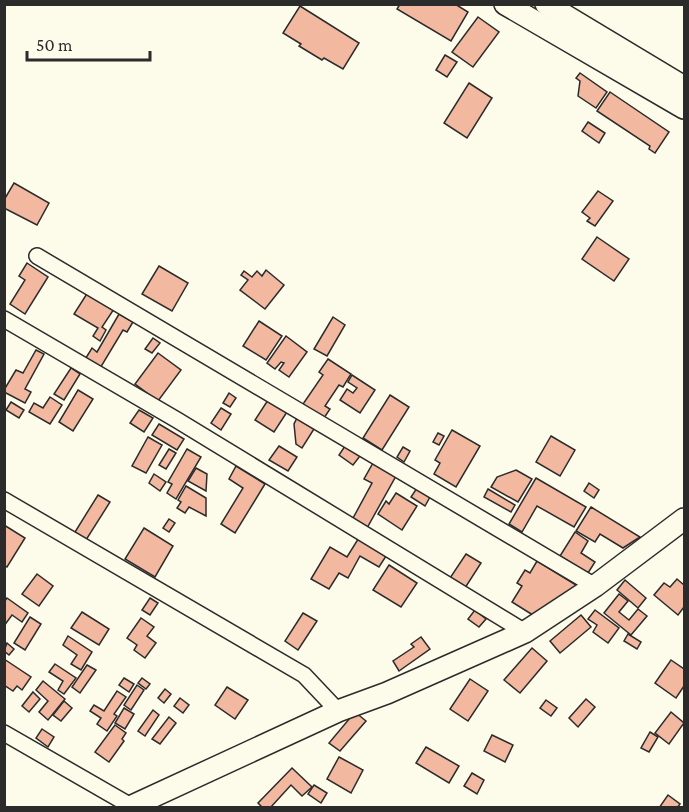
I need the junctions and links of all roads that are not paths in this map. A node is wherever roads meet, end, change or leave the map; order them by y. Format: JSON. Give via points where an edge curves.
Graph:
{"nodes":[{"id":1,"x":546,"y":4,"type":"edge"},
{"id":2,"x":515,"y":7,"type":"edge"},
{"id":3,"x":684,"y":87,"type":"edge"},
{"id":4,"x":684,"y":108,"type":"edge"},
{"id":5,"x":37,"y":256,"type":"dead end"},
{"id":6,"x":4,"y":319,"type":"edge"},
{"id":7,"x":4,"y":500,"type":"edge"},
{"id":8,"x":684,"y":519,"type":"edge"},
{"id":9,"x":595,"y":586,"type":"junction"},
{"id":10,"x":525,"y":632,"type":"junction"},
{"id":11,"x":338,"y":711,"type":"junction"},
{"id":12,"x":4,"y":733,"type":"edge"},
{"id":13,"x":130,"y":807,"type":"edge"}],
"edges":[{"from":1,"to":3,"type":"street"},
{"from":2,"to":4,"type":"street"},
{"from":5,"to":9,"type":"street"},
{"from":6,"to":10,"type":"street"},
{"from":7,"to":11,"type":"street","via":[[304,675]]},
{"from":8,"to":9,"type":"street"},
{"from":9,"to":10,"type":"street"},
{"from":10,"to":11,"type":"street"},
{"from":11,"to":13,"type":"street"},
{"from":12,"to":13,"type":"street"}]}
